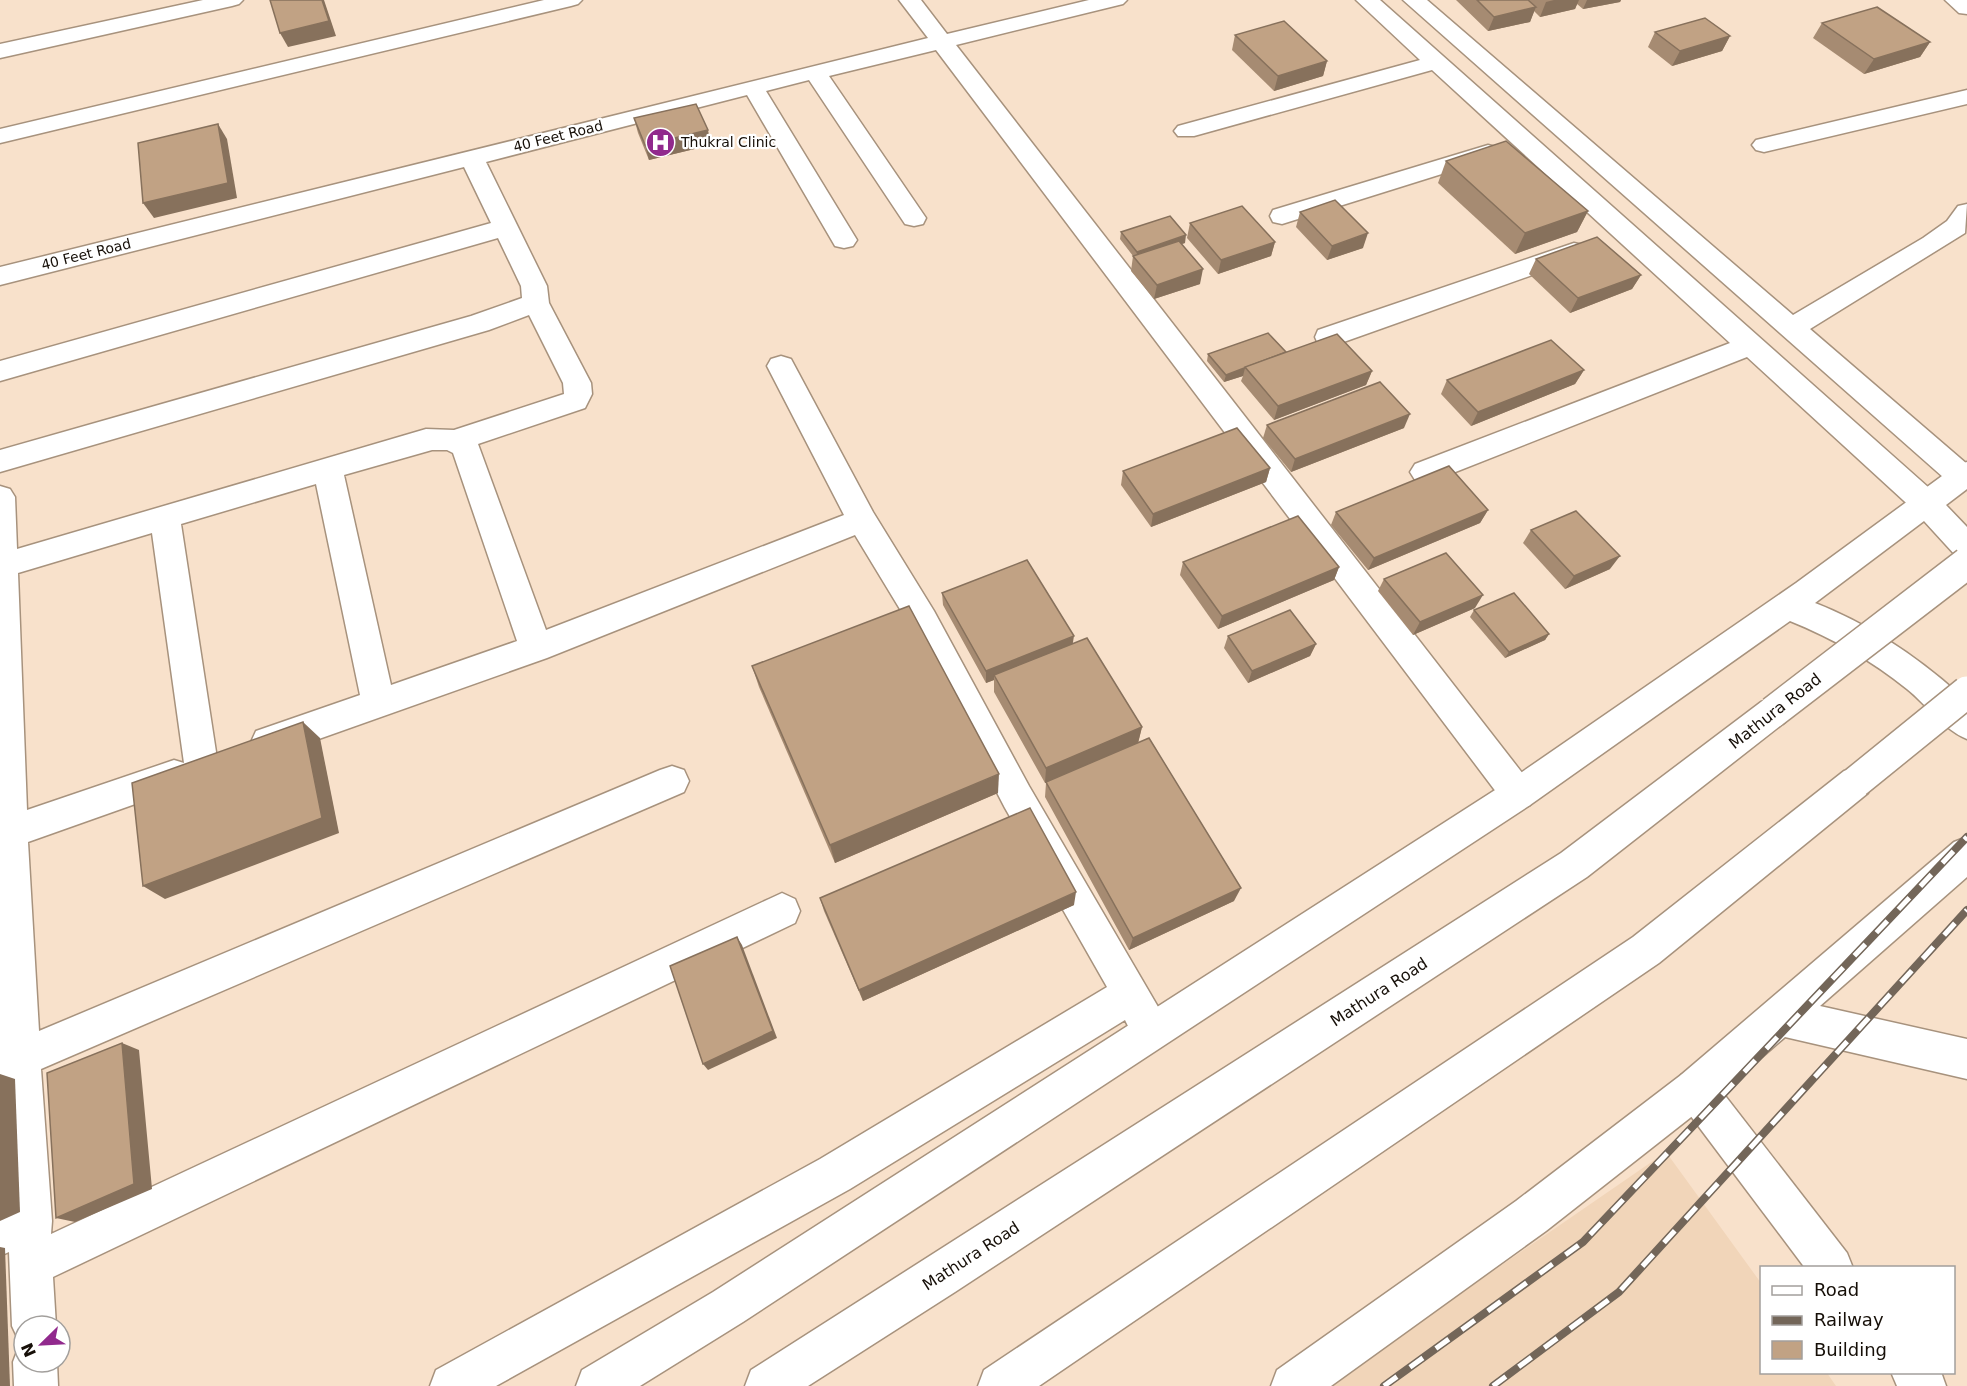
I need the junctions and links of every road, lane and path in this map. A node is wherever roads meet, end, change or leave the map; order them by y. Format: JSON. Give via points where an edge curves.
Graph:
{"nodes":[{"id":1,"x":119,"y":0,"type":"edge"},
{"id":2,"x":571,"y":0,"type":"edge"},
{"id":3,"x":910,"y":0,"type":"edge"},
{"id":4,"x":1116,"y":0,"type":"edge"},
{"id":5,"x":1367,"y":0,"type":"edge"},
{"id":6,"x":1414,"y":0,"type":"edge"},
{"id":7,"x":1956,"y":0,"type":"edge"},
{"id":8,"x":221,"y":1,"type":"edge"},
{"id":9,"x":1967,"y":8,"type":"edge"},
{"id":10,"x":123,"y":24,"type":"junction"},
{"id":11,"x":939,"y":41,"type":"junction"},
{"id":12,"x":0,"y":51,"type":"edge"},
{"id":13,"x":1436,"y":62,"type":"junction"},
{"id":14,"x":814,"y":72,"type":"junction"},
{"id":15,"x":753,"y":87,"type":"junction"},
{"id":16,"x":1967,"y":97,"type":"edge"},
{"id":17,"x":1186,"y":131,"type":"dead end"},
{"id":18,"x":0,"y":136,"type":"edge"},
{"id":19,"x":1524,"y":141,"type":"junction"},
{"id":20,"x":1764,"y":145,"type":"dead end"},
{"id":21,"x":472,"y":158,"type":"junction"},
{"id":22,"x":1967,"y":212,"type":"edge"},
{"id":23,"x":1282,"y":216,"type":"dead end"},
{"id":24,"x":914,"y":218,"type":"dead end"},
{"id":25,"x":506,"y":227,"type":"junction"},
{"id":26,"x":844,"y":240,"type":"dead end"},
{"id":27,"x":1608,"y":240,"type":"junction"},
{"id":28,"x":0,"y":276,"type":"edge"},
{"id":29,"x":536,"y":303,"type":"junction"},
{"id":30,"x":1791,"y":328,"type":"junction"},
{"id":31,"x":1328,"y":337,"type":"edge"},
{"id":32,"x":1751,"y":345,"type":"junction"},
{"id":33,"x":781,"y":366,"type":"dead end"},
{"id":34,"x":0,"y":371,"type":"edge"},
{"id":35,"x":456,"y":440,"type":"junction"},
{"id":36,"x":0,"y":461,"type":"edge"},
{"id":37,"x":328,"y":469,"type":"junction"},
{"id":38,"x":1425,"y":472,"type":"dead end"},
{"id":39,"x":1965,"y":478,"type":"edge"},
{"id":40,"x":0,"y":497,"type":"edge"},
{"id":41,"x":1926,"y":503,"type":"junction"},
{"id":42,"x":165,"y":517,"type":"junction"},
{"id":43,"x":862,"y":520,"type":"junction"},
{"id":44,"x":1967,"y":547,"type":"edge"},
{"id":45,"x":1967,"y":563,"type":"edge"},
{"id":46,"x":2,"y":566,"type":"edge"},
{"id":47,"x":1787,"y":606,"type":"junction"},
{"id":48,"x":536,"y":648,"type":"junction"},
{"id":49,"x":1967,"y":692,"type":"edge"},
{"id":50,"x":378,"y":703,"type":"junction"},
{"id":51,"x":1967,"y":724,"type":"edge"},
{"id":52,"x":201,"y":765,"type":"junction"},
{"id":53,"x":672,"y":781,"type":"dead end"},
{"id":54,"x":1518,"y":794,"type":"junction"},
{"id":55,"x":5,"y":834,"type":"edge"},
{"id":56,"x":1967,"y":854,"type":"edge"},
{"id":57,"x":782,"y":911,"type":"dead end"},
{"id":58,"x":1130,"y":995,"type":"junction"},
{"id":59,"x":1778,"y":1016,"type":"junction"},
{"id":60,"x":1153,"y":1029,"type":"junction"},
{"id":61,"x":1967,"y":1059,"type":"edge"},
{"id":62,"x":10,"y":1063,"type":"edge"},
{"id":63,"x":1695,"y":1089,"type":"junction"},
{"id":64,"x":16,"y":1228,"type":"edge"},
{"id":65,"x":33,"y":1264,"type":"junction"},
{"id":66,"x":1830,"y":1266,"type":"edge"},
{"id":67,"x":34,"y":1314,"type":"edge"},
{"id":68,"x":452,"y":1386,"type":"edge"},
{"id":69,"x":598,"y":1386,"type":"edge"},
{"id":70,"x":767,"y":1386,"type":"edge"},
{"id":71,"x":1000,"y":1386,"type":"edge"},
{"id":72,"x":1293,"y":1386,"type":"edge"}],
"edges":[{"from":1,"to":10,"type":"main road"},
{"from":2,"to":18,"type":"main road"},
{"from":3,"to":11,"type":"main road"},
{"from":4,"to":11,"type":"main road","name":"40 Feet Road"},
{"from":5,"to":13,"type":"main road"},
{"from":6,"to":30,"type":"main road"},
{"from":7,"to":9,"type":"main road"},
{"from":8,"to":10,"type":"main road"},
{"from":10,"to":12,"type":"main road"},
{"from":11,"to":14,"type":"main road","name":"40 Feet Road"},
{"from":11,"to":54,"type":"main road","via":[[1253,431]]},
{"from":13,"to":17,"type":"main road"},
{"from":13,"to":19,"type":"main road"},
{"from":14,"to":15,"type":"main road","name":"40 Feet Road"},
{"from":14,"to":24,"type":"main road"},
{"from":15,"to":21,"type":"main road","name":"40 Feet Road"},
{"from":15,"to":26,"type":"main road"},
{"from":16,"to":20,"type":"main road"},
{"from":19,"to":23,"type":"main road"},
{"from":19,"to":27,"type":"main road"},
{"from":21,"to":25,"type":"main road"},
{"from":21,"to":28,"type":"main road","name":"40 Feet Road"},
{"from":22,"to":30,"type":"main road","via":[[1956,227],[1932,244]]},
{"from":25,"to":29,"type":"main road","via":[[534,286]]},
{"from":25,"to":34,"type":"main road"},
{"from":27,"to":31,"type":"main road"},
{"from":27,"to":32,"type":"main road"},
{"from":29,"to":35,"type":"main road","via":[[577,383],[575,401]]},
{"from":29,"to":36,"type":"main road","via":[[480,323]]},
{"from":30,"to":39,"type":"main road"},
{"from":32,"to":38,"type":"main road"},
{"from":32,"to":41,"type":"main road"},
{"from":33,"to":43,"type":"main road"},
{"from":35,"to":37,"type":"main road","via":[[426,440]]},
{"from":35,"to":48,"type":"main road","via":[[465,447],[476,475]]},
{"from":37,"to":42,"type":"main road"},
{"from":37,"to":50,"type":"main road"},
{"from":39,"to":41,"type":"main road"},
{"from":40,"to":46,"type":"main road"},
{"from":41,"to":44,"type":"main road"},
{"from":41,"to":47,"type":"main road"},
{"from":42,"to":46,"type":"main road"},
{"from":42,"to":52,"type":"main road"},
{"from":43,"to":48,"type":"main road"},
{"from":43,"to":58,"type":"main road","via":[[923,620],[1017,797]]},
{"from":45,"to":70,"type":"main road","name":"Mathura Road","bridge":true,"via":[[1574,865]]},
{"from":46,"to":55,"type":"main road"},
{"from":47,"to":51,"type":"main road","via":[[1852,633],[1894,660]]},
{"from":47,"to":54,"type":"main road"},
{"from":48,"to":50,"type":"main road"},
{"from":49,"to":71,"type":"main road","bridge":true,"via":[[1646,950]]},
{"from":50,"to":52,"type":"main road"},
{"from":52,"to":55,"type":"main road"},
{"from":53,"to":62,"type":"main road"},
{"from":54,"to":60,"type":"main road"},
{"from":55,"to":62,"type":"main road"},
{"from":56,"to":59,"type":"main road"},
{"from":57,"to":65,"type":"main road"},
{"from":58,"to":60,"type":"main road"},
{"from":58,"to":68,"type":"main road","via":[[835,1174]]},
{"from":59,"to":61,"type":"main road"},
{"from":59,"to":63,"type":"main road"},
{"from":60,"to":69,"type":"main road","via":[[728,1307]]},
{"from":62,"to":64,"type":"main road"},
{"from":63,"to":66,"type":"main road"},
{"from":63,"to":72,"type":"main road","via":[[1531,1216]]},
{"from":64,"to":65,"type":"main road"},
{"from":65,"to":67,"type":"main road"}]}
